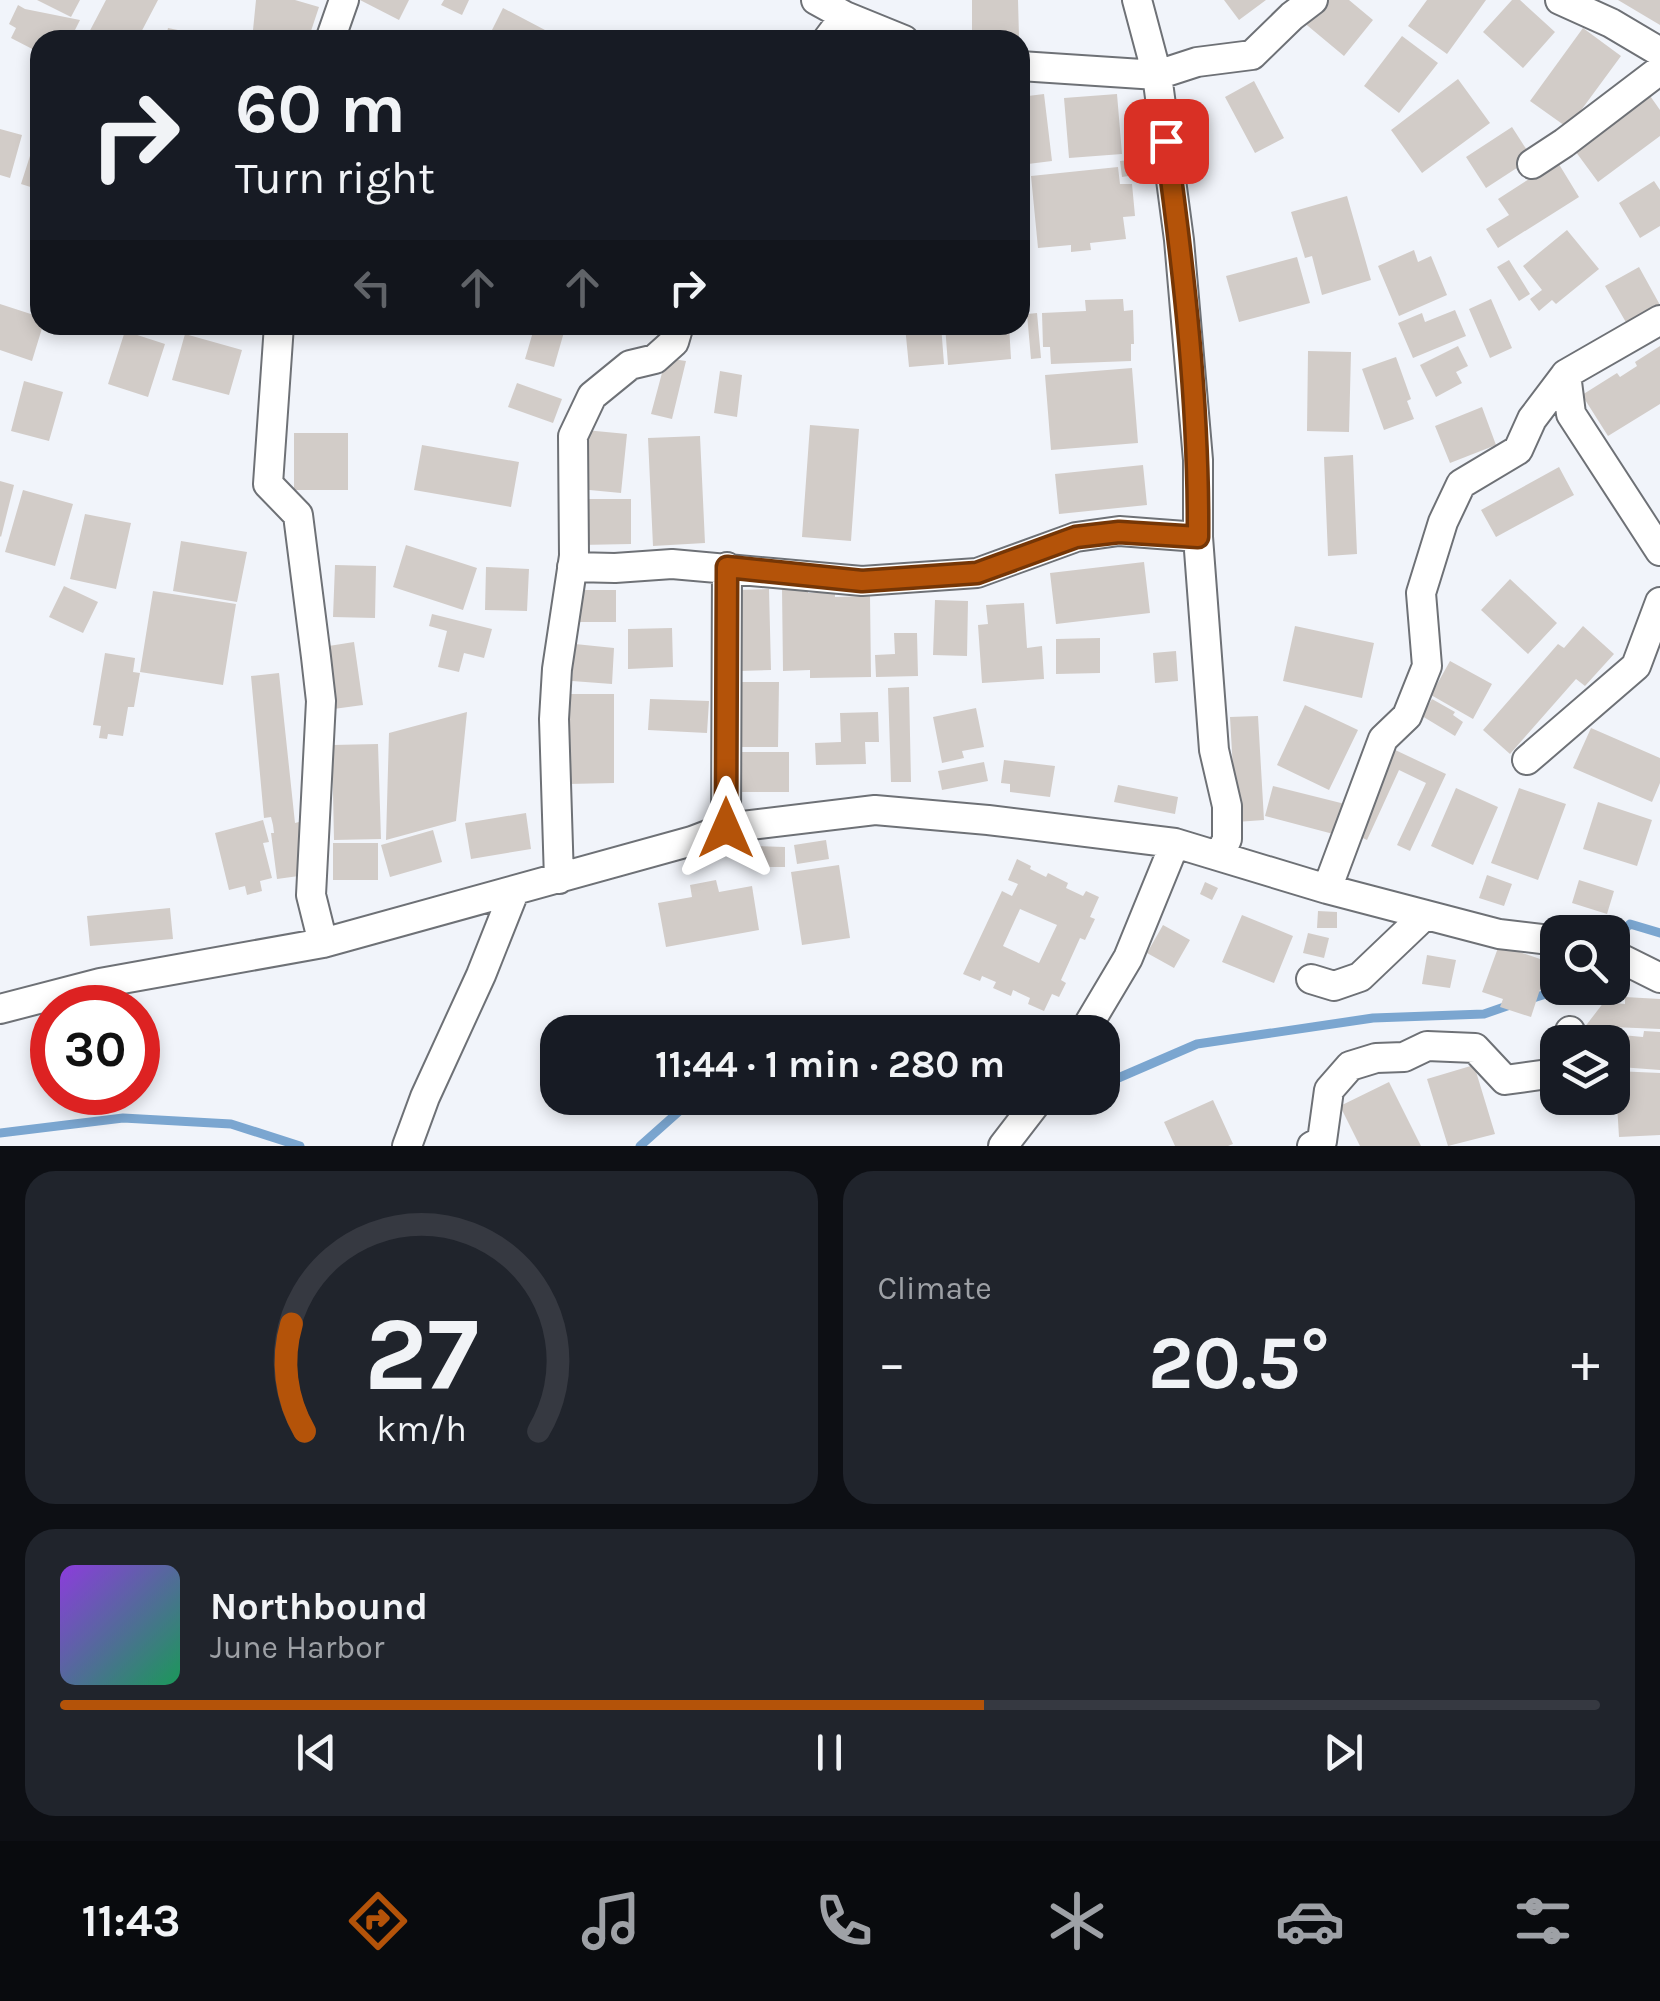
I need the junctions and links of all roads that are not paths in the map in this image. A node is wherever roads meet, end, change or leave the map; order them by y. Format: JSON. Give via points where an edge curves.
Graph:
{"nodes":[{"id":1,"x":344,"y":0,"type":"edge"},
{"id":2,"x":816,"y":0,"type":"edge"},
{"id":3,"x":1136,"y":0,"type":"edge"},
{"id":4,"x":1313,"y":0,"type":"edge"},
{"id":5,"x":1560,"y":0,"type":"edge"},
{"id":6,"x":845,"y":16,"type":"junction"},
{"id":7,"x":334,"y":30,"type":"edge"},
{"id":8,"x":834,"y":30,"type":"edge"},
{"id":9,"x":879,"y":30,"type":"edge"},
{"id":10,"x":1660,"y":52,"type":"edge"},
{"id":11,"x":1030,"y":67,"type":"edge"},
{"id":12,"x":1660,"y":70,"type":"edge"},
{"id":13,"x":1157,"y":74,"type":"junction"},
{"id":14,"x":1532,"y":164,"type":"dead end"},
{"id":15,"x":1660,"y":320,"type":"edge"},
{"id":16,"x":278,"y":335,"type":"edge"},
{"id":17,"x":676,"y":335,"type":"edge"},
{"id":18,"x":1566,"y":374,"type":"junction"},
{"id":19,"x":1198,"y":537,"type":"junction"},
{"id":20,"x":1660,"y":551,"type":"edge"},
{"id":21,"x":572,"y":567,"type":"junction"},
{"id":22,"x":727,"y":567,"type":"junction"},
{"id":23,"x":1660,"y":602,"type":"edge"},
{"id":24,"x":1527,"y":760,"type":"dead end"},
{"id":25,"x":726,"y":828,"type":"junction"},
{"id":26,"x":1175,"y":843,"type":"junction"},
{"id":27,"x":1220,"y":855,"type":"junction"},
{"id":28,"x":558,"y":879,"type":"junction"},
{"id":29,"x":1327,"y":889,"type":"junction"},
{"id":30,"x":514,"y":892,"type":"junction"},
{"id":31,"x":1425,"y":915,"type":"junction"},
{"id":32,"x":1540,"y":939,"type":"edge"},
{"id":33,"x":324,"y":943,"type":"junction"},
{"id":34,"x":1630,"y":963,"type":"edge"},
{"id":35,"x":1660,"y":978,"type":"edge"},
{"id":36,"x":1310,"y":979,"type":"dead end"},
{"id":37,"x":0,"y":1009,"type":"edge"},
{"id":38,"x":1094,"y":1015,"type":"edge"},
{"id":39,"x":1540,"y":1075,"type":"edge"},
{"id":40,"x":1027,"y":1115,"type":"edge"},
{"id":41,"x":408,"y":1146,"type":"edge"},
{"id":42,"x":1003,"y":1146,"type":"edge"},
{"id":43,"x":1312,"y":1146,"type":"edge"}],
"edges":[{"from":1,"to":7,"type":"street"},
{"from":2,"to":6,"type":"street"},
{"from":3,"to":13,"type":"street"},
{"from":4,"to":13,"type":"street","via":[[1252,54]]},
{"from":5,"to":10,"type":"street"},
{"from":6,"to":8,"type":"street"},
{"from":6,"to":9,"type":"street"},
{"from":11,"to":13,"type":"street"},
{"from":12,"to":14,"type":"street"},
{"from":13,"to":19,"type":"street","via":[[1182,276]]},
{"from":15,"to":18,"type":"street"},
{"from":16,"to":33,"type":"street","via":[[268,484],[298,516],[316,657],[321,701],[311,896]]},
{"from":17,"to":21,"type":"street","via":[[655,359],[630,365],[592,396],[573,436]]},
{"from":18,"to":20,"type":"street","via":[[1571,414]]},
{"from":18,"to":29,"type":"street","via":[[1518,450],[1462,484],[1443,522],[1421,593],[1427,666],[1406,716],[1383,739]]},
{"from":19,"to":22,"type":"street","via":[[1104,533],[977,573],[862,581]]},
{"from":19,"to":27,"type":"street","via":[[1214,750],[1226,806],[1227,839]]},
{"from":21,"to":22,"type":"street"},
{"from":21,"to":28,"type":"street","via":[[556,669]]},
{"from":22,"to":25,"type":"street"},
{"from":23,"to":24,"type":"street","via":[[1636,666]]},
{"from":25,"to":26,"type":"street","via":[[875,810]]},
{"from":25,"to":28,"type":"street"},
{"from":26,"to":27,"type":"street"},
{"from":26,"to":38,"type":"street","via":[[1128,958]]},
{"from":27,"to":29,"type":"street"},
{"from":28,"to":30,"type":"street"},
{"from":29,"to":31,"type":"street"},
{"from":30,"to":33,"type":"street"},
{"from":30,"to":41,"type":"street"},
{"from":31,"to":32,"type":"street"},
{"from":31,"to":36,"type":"street","via":[[1360,977],[1334,986]]},
{"from":33,"to":37,"type":"street","via":[[100,982]]},
{"from":34,"to":35,"type":"street"},
{"from":39,"to":43,"type":"street","via":[[1505,1080],[1475,1048],[1427,1046],[1350,1066],[1329,1090],[1322,1141]]},
{"from":40,"to":42,"type":"street"}]}
